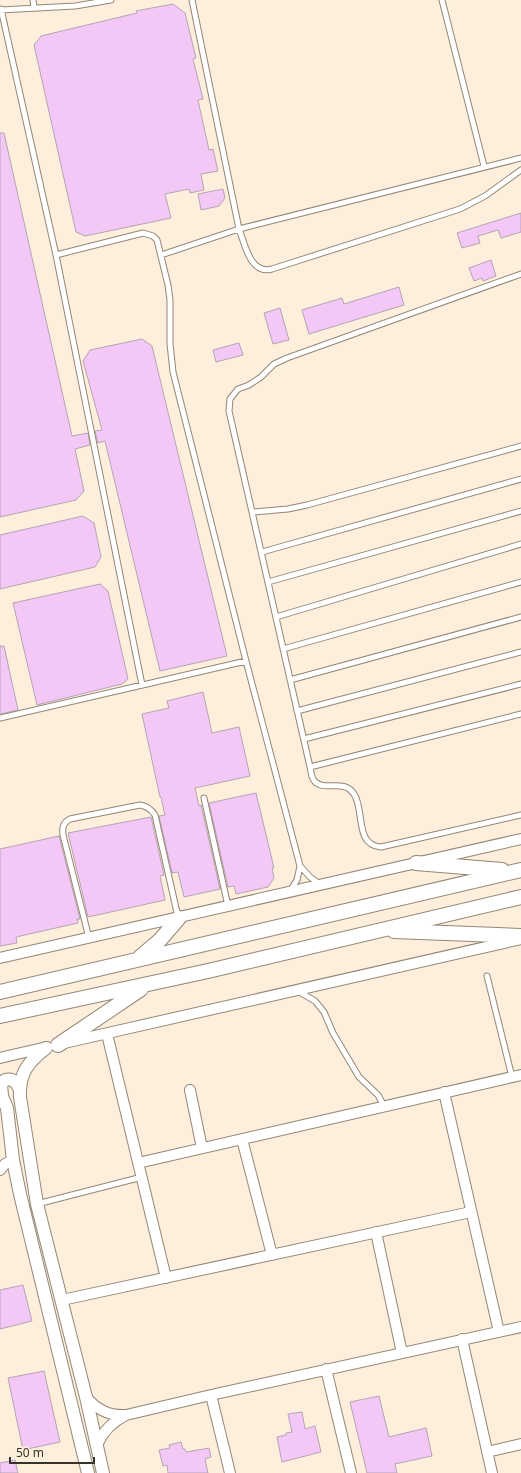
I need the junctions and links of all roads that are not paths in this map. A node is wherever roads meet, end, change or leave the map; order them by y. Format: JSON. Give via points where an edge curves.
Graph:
{"nodes":[{"id":1,"x":32,"y":0,"type":"edge"},
{"id":2,"x":111,"y":0,"type":"edge"},
{"id":3,"x":192,"y":0,"type":"edge"},
{"id":4,"x":442,"y":0,"type":"edge"},
{"id":5,"x":34,"y":7,"type":"junction"},
{"id":6,"x":0,"y":10,"type":"edge"},
{"id":7,"x":521,"y":158,"type":"edge"},
{"id":8,"x":484,"y":166,"type":"junction"},
{"id":9,"x":521,"y":170,"type":"edge"},
{"id":10,"x":239,"y":229,"type":"junction"},
{"id":11,"x":56,"y":255,"type":"junction"},
{"id":12,"x":161,"y":255,"type":"junction"},
{"id":13,"x":521,"y":274,"type":"edge"},
{"id":14,"x":521,"y":446,"type":"edge"},
{"id":15,"x":521,"y":479,"type":"edge"},
{"id":16,"x":521,"y":511,"type":"edge"},
{"id":17,"x":252,"y":512,"type":"junction"},
{"id":18,"x":521,"y":544,"type":"edge"},
{"id":19,"x":262,"y":552,"type":"junction"},
{"id":20,"x":268,"y":582,"type":"junction"},
{"id":21,"x":521,"y":582,"type":"edge"},
{"id":22,"x":276,"y":617,"type":"junction"},
{"id":23,"x":521,"y":617,"type":"edge"},
{"id":24,"x":283,"y":649,"type":"junction"},
{"id":25,"x":521,"y":652,"type":"edge"},
{"id":26,"x":246,"y":661,"type":"junction"},
{"id":27,"x":290,"y":680,"type":"junction"},
{"id":28,"x":521,"y":684,"type":"edge"},
{"id":29,"x":142,"y":685,"type":"junction"},
{"id":30,"x":297,"y":711,"type":"junction"},
{"id":31,"x":521,"y":714,"type":"edge"},
{"id":32,"x":0,"y":718,"type":"edge"},
{"id":33,"x":304,"y":739,"type":"junction"},
{"id":34,"x":310,"y":767,"type":"junction"},
{"id":35,"x":204,"y":798,"type":"dead end"},
{"id":36,"x":521,"y":815,"type":"edge"},
{"id":37,"x":521,"y":839,"type":"edge"},
{"id":38,"x":416,"y":863,"type":"junction"},
{"id":39,"x":300,"y":866,"type":"junction"},
{"id":40,"x":518,"y":871,"type":"edge"},
{"id":41,"x":323,"y":886,"type":"junction"},
{"id":42,"x":289,"y":892,"type":"junction"},
{"id":43,"x":521,"y":897,"type":"edge"},
{"id":44,"x":228,"y":906,"type":"junction"},
{"id":45,"x":179,"y":918,"type":"junction"},
{"id":46,"x":376,"y":930,"type":"junction"},
{"id":47,"x":89,"y":938,"type":"junction"},
{"id":48,"x":517,"y":939,"type":"edge"},
{"id":49,"x":521,"y":946,"type":"edge"},
{"id":50,"x":0,"y":958,"type":"edge"},
{"id":51,"x":138,"y":959,"type":"junction"},
{"id":52,"x":487,"y":976,"type":"dead end"},
{"id":53,"x":148,"y":984,"type":"junction"},
{"id":54,"x":296,"y":990,"type":"junction"},
{"id":55,"x":0,"y":992,"type":"edge"},
{"id":56,"x":0,"y":1016,"type":"edge"},
{"id":57,"x":107,"y":1034,"type":"junction"},
{"id":58,"x":52,"y":1046,"type":"junction"},
{"id":59,"x":0,"y":1058,"type":"edge"},
{"id":60,"x":516,"y":1076,"type":"edge"},
{"id":61,"x":20,"y":1090,"type":"junction"},
{"id":62,"x":190,"y":1090,"type":"dead end"},
{"id":63,"x":444,"y":1092,"type":"junction"},
{"id":64,"x":1,"y":1094,"type":"edge"},
{"id":65,"x":384,"y":1106,"type":"junction"},
{"id":66,"x":242,"y":1139,"type":"junction"},
{"id":67,"x":202,"y":1148,"type":"junction"},
{"id":68,"x":13,"y":1160,"type":"junction"},
{"id":69,"x":138,"y":1163,"type":"junction"},
{"id":70,"x":0,"y":1170,"type":"edge"},
{"id":71,"x":142,"y":1177,"type":"junction"},
{"id":72,"x":37,"y":1204,"type":"junction"},
{"id":73,"x":471,"y":1212,"type":"junction"},
{"id":74,"x":376,"y":1232,"type":"junction"},
{"id":75,"x":272,"y":1255,"type":"junction"},
{"id":76,"x":166,"y":1278,"type":"junction"},
{"id":77,"x":62,"y":1300,"type":"junction"},
{"id":78,"x":521,"y":1327,"type":"edge"},
{"id":79,"x":499,"y":1332,"type":"junction"},
{"id":80,"x":462,"y":1339,"type":"junction"},
{"id":81,"x":402,"y":1353,"type":"junction"},
{"id":82,"x":326,"y":1369,"type":"junction"},
{"id":83,"x":211,"y":1395,"type":"junction"},
{"id":84,"x":86,"y":1397,"type":"junction"},
{"id":85,"x":126,"y":1415,"type":"junction"},
{"id":86,"x":521,"y":1444,"type":"edge"},
{"id":87,"x":97,"y":1445,"type":"junction"},
{"id":88,"x":487,"y":1452,"type":"junction"},
{"id":89,"x":88,"y":1473,"type":"edge"},
{"id":90,"x":103,"y":1473,"type":"edge"},
{"id":91,"x":230,"y":1473,"type":"edge"},
{"id":92,"x":351,"y":1473,"type":"edge"},
{"id":93,"x":492,"y":1473,"type":"edge"}],
"edges":[{"from":1,"to":5,"type":"lane"},
{"from":2,"to":5,"type":"lane","via":[[75,6]]},
{"from":3,"to":10,"type":"lane"},
{"from":4,"to":8,"type":"lane"},
{"from":5,"to":6,"type":"lane"},
{"from":6,"to":11,"type":"lane"},
{"from":7,"to":8,"type":"lane"},
{"from":8,"to":10,"type":"lane"},
{"from":9,"to":10,"type":"lane","via":[[460,209],[268,270],[260,269],[254,264]]},
{"from":10,"to":12,"type":"lane"},
{"from":11,"to":12,"type":"lane","via":[[143,234],[153,236],[157,240]]},
{"from":11,"to":29,"type":"lane"},
{"from":12,"to":26,"type":"lane","via":[[170,300],[173,372]]},
{"from":13,"to":17,"type":"lane","via":[[287,358],[274,364],[249,385],[238,389],[230,399],[229,411]]},
{"from":14,"to":17,"type":"lane","via":[[307,505]]},
{"from":15,"to":19,"type":"lane"},
{"from":16,"to":20,"type":"lane"},
{"from":17,"to":19,"type":"lane"},
{"from":18,"to":22,"type":"lane"},
{"from":19,"to":20,"type":"lane"},
{"from":20,"to":22,"type":"lane"},
{"from":21,"to":24,"type":"lane"},
{"from":22,"to":24,"type":"lane"},
{"from":23,"to":27,"type":"lane"},
{"from":24,"to":27,"type":"lane"},
{"from":25,"to":30,"type":"lane"},
{"from":26,"to":29,"type":"lane"},
{"from":26,"to":39,"type":"lane"},
{"from":27,"to":30,"type":"lane"},
{"from":28,"to":33,"type":"lane"},
{"from":29,"to":32,"type":"lane"},
{"from":30,"to":33,"type":"lane"},
{"from":31,"to":34,"type":"lane"},
{"from":33,"to":34,"type":"lane"},
{"from":34,"to":36,"type":"lane","via":[[317,783],[344,786],[353,792],[365,838],[371,845],[381,847]]},
{"from":35,"to":44,"type":"lane"},
{"from":37,"to":38,"type":"street"},
{"from":38,"to":40,"type":"main road"},
{"from":38,"to":41,"type":"street"},
{"from":39,"to":41,"type":"lane"},
{"from":39,"to":42,"type":"lane","via":[[297,880]]},
{"from":40,"to":51,"type":"main road"},
{"from":41,"to":42,"type":"street"},
{"from":42,"to":44,"type":"street"},
{"from":43,"to":46,"type":"main road"},
{"from":44,"to":45,"type":"street"},
{"from":45,"to":47,"type":"street"},
{"from":45,"to":47,"type":"lane","via":[[152,811],[140,805],[70,819],[64,823],[63,835]]},
{"from":45,"to":51,"type":"main road","via":[[160,940]]},
{"from":46,"to":48,"type":"main road"},
{"from":46,"to":53,"type":"main road"},
{"from":47,"to":50,"type":"street"},
{"from":48,"to":49,"type":"street"},
{"from":48,"to":54,"type":"street"},
{"from":51,"to":55,"type":"main road"},
{"from":52,"to":60,"type":"lane"},
{"from":53,"to":56,"type":"main road"},
{"from":53,"to":58,"type":"main road"},
{"from":54,"to":57,"type":"street"},
{"from":54,"to":65,"type":"lane","via":[[309,997],[324,1012],[333,1033],[359,1077],[378,1095]]},
{"from":57,"to":58,"type":"street"},
{"from":57,"to":69,"type":"street"},
{"from":58,"to":59,"type":"street"},
{"from":58,"to":61,"type":"street","via":[[34,1058],[26,1069]]},
{"from":60,"to":63,"type":"street"},
{"from":61,"to":64,"type":"street","via":[[15,1081],[5,1080],[1,1085]]},
{"from":61,"to":72,"type":"street"},
{"from":62,"to":67,"type":"street"},
{"from":63,"to":65,"type":"street"},
{"from":63,"to":73,"type":"street"},
{"from":64,"to":68,"type":"street","via":[[7,1108]]},
{"from":65,"to":66,"type":"street"},
{"from":66,"to":67,"type":"street"},
{"from":66,"to":75,"type":"street"},
{"from":67,"to":69,"type":"street"},
{"from":68,"to":70,"type":"street"},
{"from":68,"to":89,"type":"street"},
{"from":69,"to":71,"type":"street"},
{"from":71,"to":72,"type":"lane"},
{"from":71,"to":76,"type":"street"},
{"from":72,"to":77,"type":"street"},
{"from":73,"to":74,"type":"street"},
{"from":73,"to":79,"type":"street"},
{"from":74,"to":75,"type":"street"},
{"from":74,"to":81,"type":"street"},
{"from":75,"to":76,"type":"street"},
{"from":76,"to":77,"type":"street"},
{"from":77,"to":84,"type":"street"},
{"from":78,"to":79,"type":"street"},
{"from":79,"to":80,"type":"street"},
{"from":80,"to":81,"type":"street"},
{"from":80,"to":88,"type":"street"},
{"from":81,"to":82,"type":"street"},
{"from":82,"to":83,"type":"street"},
{"from":82,"to":92,"type":"street"},
{"from":83,"to":85,"type":"street"},
{"from":83,"to":91,"type":"street"},
{"from":84,"to":85,"type":"street","via":[[100,1410],[113,1415]]},
{"from":84,"to":87,"type":"street"},
{"from":85,"to":87,"type":"street","via":[[108,1427]]},
{"from":86,"to":88,"type":"street"},
{"from":87,"to":90,"type":"street"},
{"from":88,"to":93,"type":"street"}]}
